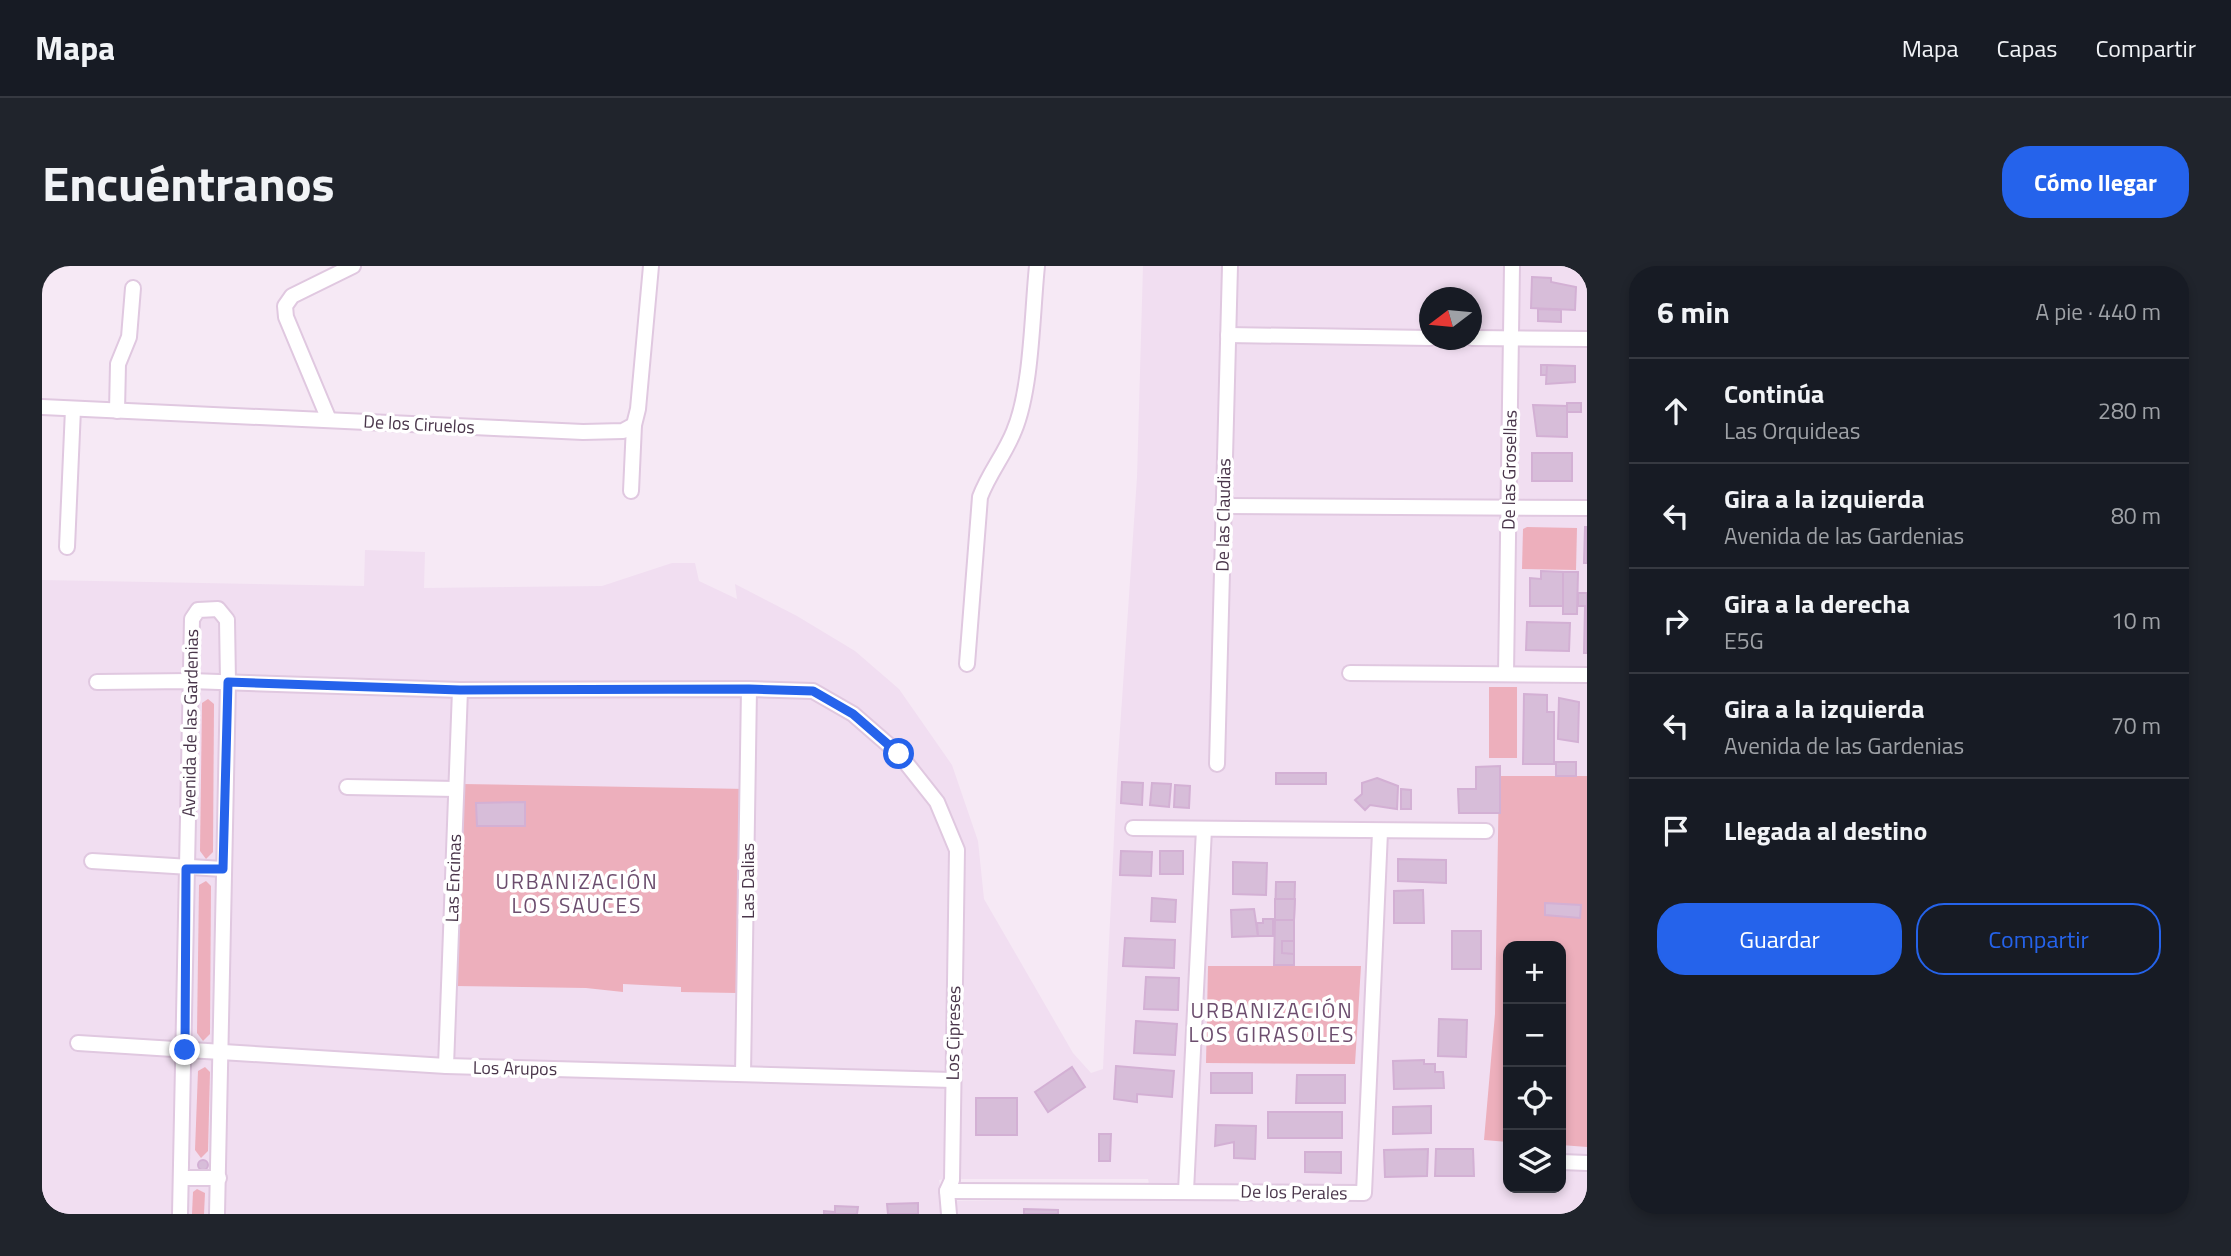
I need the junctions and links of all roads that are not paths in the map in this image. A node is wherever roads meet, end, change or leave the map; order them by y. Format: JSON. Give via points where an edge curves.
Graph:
{"nodes":[{"id":1,"x":353,"y":266,"type":"edge"},
{"id":2,"x":651,"y":266,"type":"edge"},
{"id":3,"x":1037,"y":266,"type":"edge"},
{"id":4,"x":1230,"y":266,"type":"edge"},
{"id":5,"x":1512,"y":266,"type":"edge"},
{"id":6,"x":133,"y":288,"type":"dead end"},
{"id":7,"x":1228,"y":335,"type":"junction"},
{"id":8,"x":1419,"y":338,"type":"edge"},
{"id":9,"x":1482,"y":338,"type":"edge"},
{"id":10,"x":1511,"y":339,"type":"junction"},
{"id":11,"x":1587,"y":339,"type":"edge"},
{"id":12,"x":42,"y":407,"type":"edge"},
{"id":13,"x":73,"y":409,"type":"junction"},
{"id":14,"x":117,"y":411,"type":"junction"},
{"id":15,"x":329,"y":420,"type":"junction"},
{"id":16,"x":634,"y":425,"type":"junction"},
{"id":17,"x":631,"y":491,"type":"dead end"},
{"id":18,"x":1223,"y":506,"type":"junction"},
{"id":19,"x":1508,"y":507,"type":"junction"},
{"id":20,"x":1587,"y":508,"type":"edge"},
{"id":21,"x":67,"y":547,"type":"dead end"},
{"id":22,"x":967,"y":664,"type":"dead end"},
{"id":23,"x":1350,"y":673,"type":"dead end"},
{"id":24,"x":1506,"y":674,"type":"junction"},
{"id":25,"x":1587,"y":675,"type":"edge"},
{"id":26,"x":190,"y":681,"type":"junction"},
{"id":27,"x":97,"y":682,"type":"dead end"},
{"id":28,"x":228,"y":682,"type":"junction"},
{"id":29,"x":749,"y":689,"type":"junction"},
{"id":30,"x":460,"y":690,"type":"junction"},
{"id":31,"x":1217,"y":764,"type":"dead end"},
{"id":32,"x":347,"y":787,"type":"dead end"},
{"id":33,"x":456,"y":789,"type":"junction"},
{"id":34,"x":1133,"y":828,"type":"dead end"},
{"id":35,"x":1204,"y":829,"type":"junction"},
{"id":36,"x":1486,"y":831,"type":"dead end"},
{"id":37,"x":1380,"y":832,"type":"junction"},
{"id":38,"x":92,"y":861,"type":"dead end"},
{"id":39,"x":186,"y":869,"type":"junction"},
{"id":40,"x":223,"y":869,"type":"junction"},
{"id":41,"x":78,"y":1043,"type":"dead end"},
{"id":42,"x":185,"y":1050,"type":"junction"},
{"id":43,"x":219,"y":1054,"type":"junction"},
{"id":44,"x":446,"y":1066,"type":"junction"},
{"id":45,"x":743,"y":1074,"type":"junction"},
{"id":46,"x":952,"y":1080,"type":"junction"},
{"id":47,"x":1566,"y":1162,"type":"edge"},
{"id":48,"x":1587,"y":1163,"type":"edge"},
{"id":49,"x":182,"y":1178,"type":"junction"},
{"id":50,"x":219,"y":1178,"type":"junction"},
{"id":51,"x":947,"y":1191,"type":"junction"},
{"id":52,"x":1186,"y":1191,"type":"junction"},
{"id":53,"x":180,"y":1214,"type":"edge"},
{"id":54,"x":217,"y":1214,"type":"edge"},
{"id":55,"x":949,"y":1214,"type":"edge"}],
"edges":[{"from":1,"to":15,"type":"street","via":[[292,296],[285,306]]},
{"from":2,"to":16,"type":"street"},
{"from":3,"to":22,"type":"street","via":[[1024,396],[1014,431],[980,497]]},
{"from":4,"to":7,"type":"street","name":"De las Claudias"},
{"from":5,"to":10,"type":"street","name":"De las Grosellas"},
{"from":6,"to":14,"type":"street","via":[[129,337],[118,363]]},
{"from":7,"to":8,"type":"street"},
{"from":7,"to":18,"type":"street","name":"De las Claudias"},
{"from":9,"to":10,"type":"street"},
{"from":10,"to":11,"type":"street"},
{"from":10,"to":19,"type":"street","name":"De las Grosellas"},
{"from":12,"to":13,"type":"street","name":"De los Ciruelos"},
{"from":13,"to":14,"type":"street","name":"De los Ciruelos"},
{"from":13,"to":21,"type":"street"},
{"from":14,"to":15,"type":"street","name":"De los Ciruelos"},
{"from":15,"to":16,"type":"street","name":"De los Ciruelos","via":[[608,433]]},
{"from":16,"to":17,"type":"street"},
{"from":18,"to":19,"type":"street"},
{"from":18,"to":31,"type":"street","name":"De las Claudias"},
{"from":19,"to":20,"type":"street"},
{"from":19,"to":24,"type":"street","name":"De las Grosellas"},
{"from":23,"to":24,"type":"street"},
{"from":24,"to":25,"type":"street"},
{"from":26,"to":27,"type":"street"},
{"from":26,"to":28,"type":"street"},
{"from":26,"to":28,"type":"street","name":"Avenida de las Gardenias","via":[[192,619],[198,610],[218,609],[227,620]]},
{"from":26,"to":39,"type":"street","name":"Avenida de las Gardenias"},
{"from":28,"to":30,"type":"street"},
{"from":28,"to":40,"type":"street","name":"Avenida de las Gardenias"},
{"from":29,"to":30,"type":"street"},
{"from":29,"to":45,"type":"street","name":"Las Dalias"},
{"from":29,"to":46,"type":"street","name":"Los Cipreses","via":[[813,691],[853,714],[899,754],[937,802],[957,850]]},
{"from":30,"to":33,"type":"street","name":"Las Encinas"},
{"from":32,"to":33,"type":"street"},
{"from":33,"to":44,"type":"street","name":"Las Encinas"},
{"from":34,"to":35,"type":"street"},
{"from":35,"to":37,"type":"street"},
{"from":35,"to":52,"type":"street"},
{"from":36,"to":37,"type":"street"},
{"from":37,"to":52,"type":"street","name":"De los Perales","via":[[1363,1193]]},
{"from":38,"to":39,"type":"street"},
{"from":39,"to":40,"type":"street"},
{"from":39,"to":42,"type":"street","name":"Avenida de las Gardenias"},
{"from":40,"to":43,"type":"street","name":"Avenida de las Gardenias"},
{"from":41,"to":42,"type":"street","name":"Los Arupos"},
{"from":42,"to":43,"type":"street","name":"Los Arupos"},
{"from":42,"to":49,"type":"street","name":"Avenida de las Gardenias"},
{"from":43,"to":44,"type":"street","name":"Los Arupos"},
{"from":43,"to":50,"type":"street","name":"Avenida de las Gardenias"},
{"from":44,"to":45,"type":"street","name":"Los Arupos"},
{"from":45,"to":46,"type":"street","name":"Los Arupos"},
{"from":46,"to":51,"type":"street","name":"Los Cipreses","via":[[952,1180]]},
{"from":47,"to":48,"type":"street"},
{"from":49,"to":50,"type":"street"},
{"from":49,"to":53,"type":"street","name":"Avenida de las Gardenias"},
{"from":50,"to":54,"type":"street","name":"Avenida de las Gardenias"},
{"from":51,"to":52,"type":"street","name":"De los Perales"},
{"from":51,"to":55,"type":"street","name":"Los Cipreses"}]}
